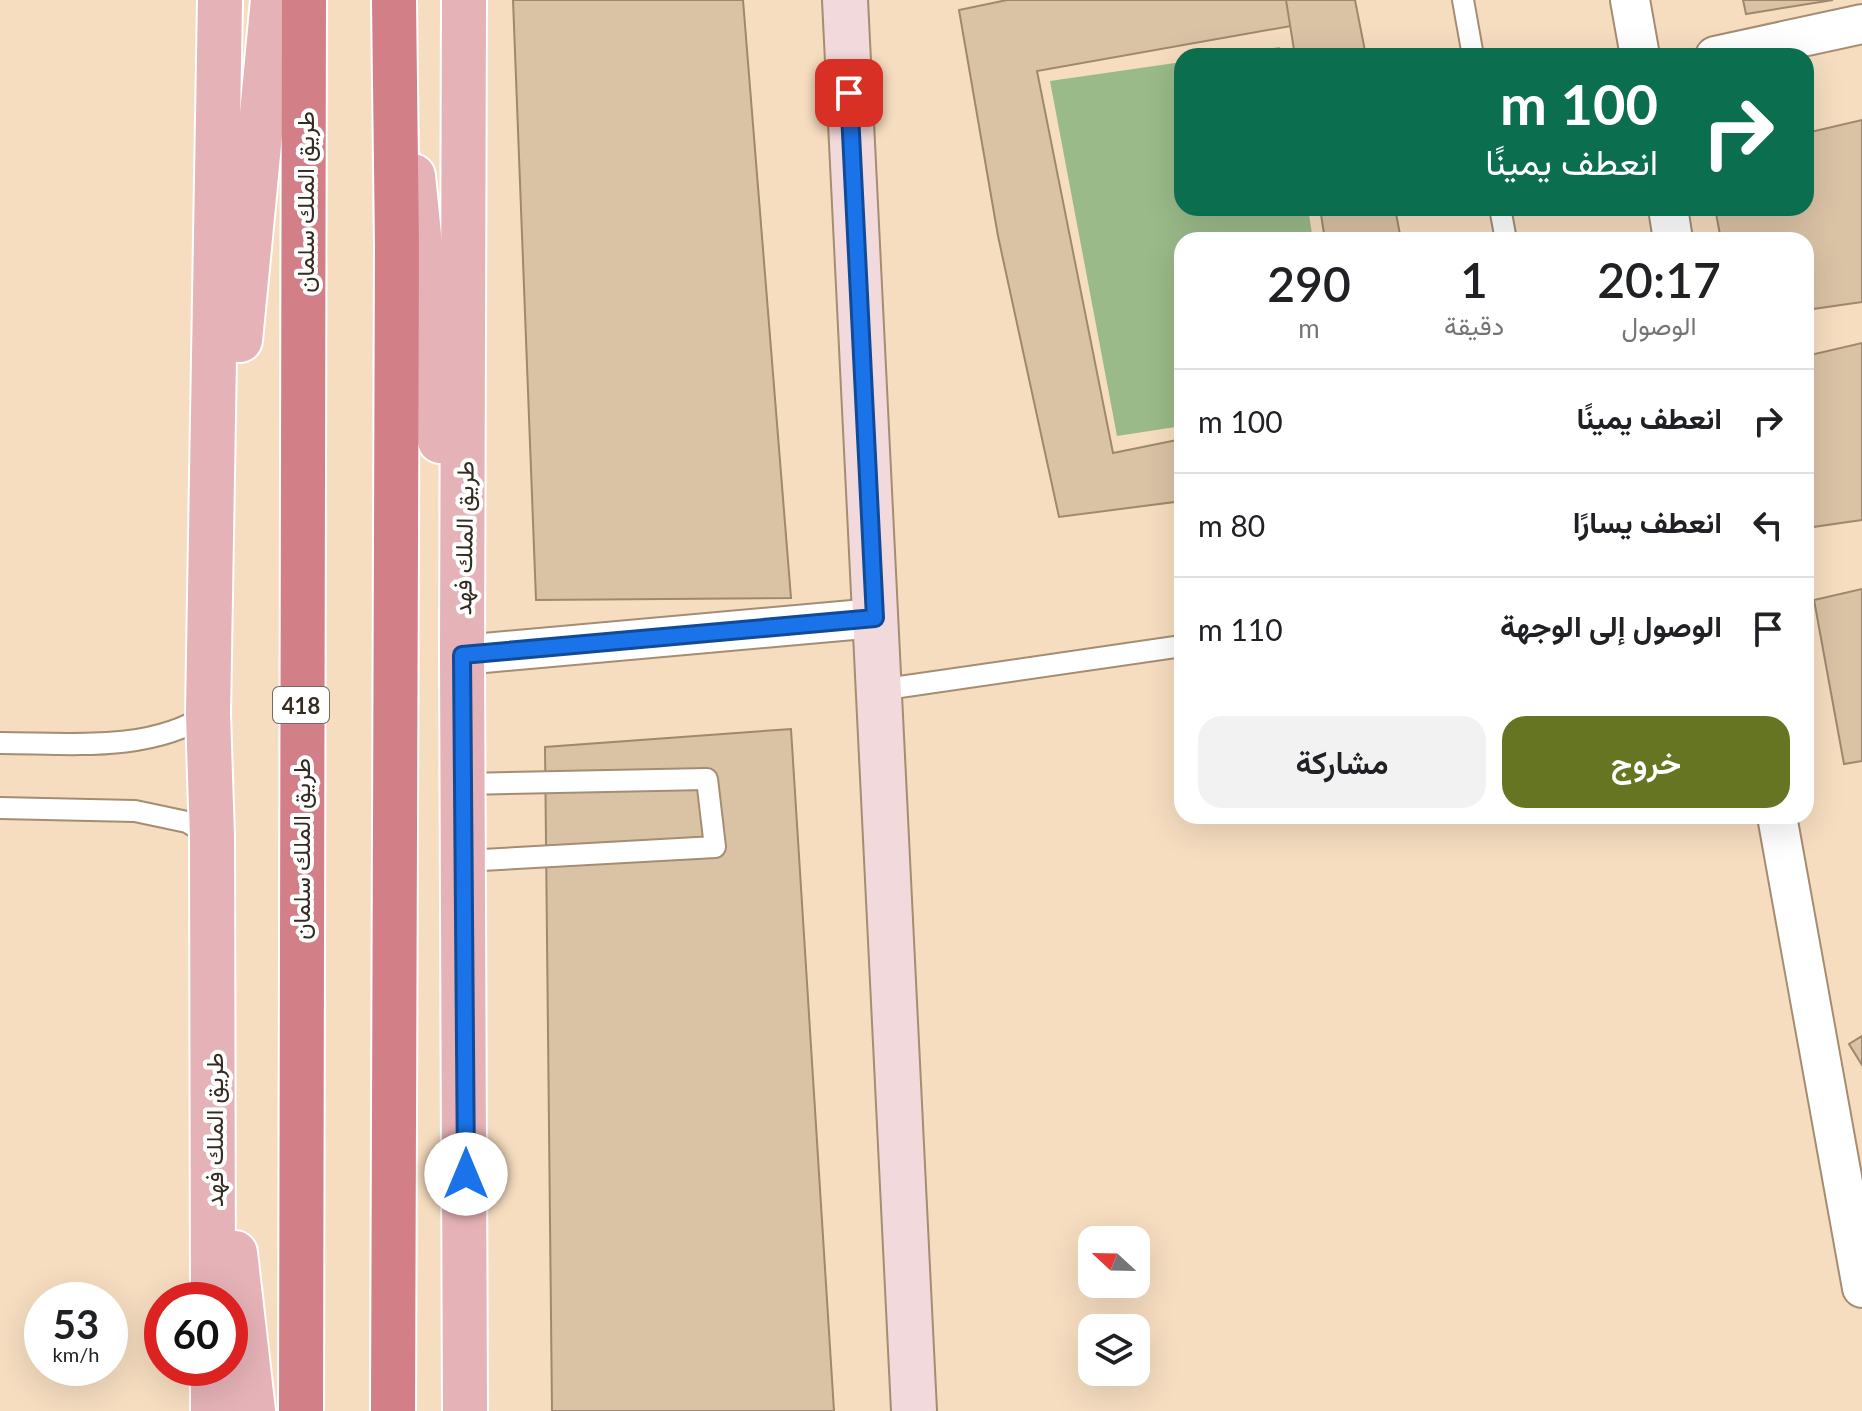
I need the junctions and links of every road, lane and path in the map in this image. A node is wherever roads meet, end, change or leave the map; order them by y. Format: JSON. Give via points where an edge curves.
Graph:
{"nodes":[{"id":1,"x":220,"y":0,"type":"edge"},
{"id":2,"x":273,"y":0,"type":"edge"},
{"id":3,"x":304,"y":0,"type":"edge"},
{"id":4,"x":394,"y":0,"type":"edge"},
{"id":5,"x":464,"y":0,"type":"edge"},
{"id":6,"x":845,"y":0,"type":"edge"},
{"id":7,"x":1463,"y":0,"type":"edge"},
{"id":8,"x":1630,"y":0,"type":"edge"},
{"id":9,"x":1862,"y":24,"type":"edge"},
{"id":10,"x":1472,"y":48,"type":"edge"},
{"id":11,"x":1639,"y":48,"type":"edge"},
{"id":12,"x":1752,"y":48,"type":"edge"},
{"id":13,"x":875,"y":618,"type":"junction"},
{"id":14,"x":1174,"y":647,"type":"edge"},
{"id":15,"x":209,"y":653,"type":"junction"},
{"id":16,"x":462,"y":655,"type":"junction"},
{"id":17,"x":879,"y":690,"type":"junction"},
{"id":18,"x":208,"y":714,"type":"junction"},
{"id":19,"x":0,"y":743,"type":"edge"},
{"id":20,"x":463,"y":784,"type":"junction"},
{"id":21,"x":0,"y":808,"type":"edge"},
{"id":22,"x":1778,"y":824,"type":"edge"},
{"id":23,"x":212,"y":837,"type":"junction"},
{"id":24,"x":464,"y":861,"type":"junction"},
{"id":25,"x":466,"y":1026,"type":"junction"},
{"id":26,"x":212,"y":1060,"type":"junction"},
{"id":27,"x":213,"y":1282,"type":"edge"},
{"id":28,"x":1862,"y":1288,"type":"edge"},
{"id":29,"x":213,"y":1386,"type":"edge"},
{"id":30,"x":213,"y":1411,"type":"edge"},
{"id":31,"x":253,"y":1411,"type":"edge"},
{"id":32,"x":301,"y":1411,"type":"edge"},
{"id":33,"x":393,"y":1411,"type":"edge"},
{"id":34,"x":442,"y":1411,"type":"edge"},
{"id":35,"x":465,"y":1411,"type":"edge"},
{"id":36,"x":914,"y":1411,"type":"edge"}],
"edges":[{"from":1,"to":15,"type":"main road","name":"طريق الملك فهد"},
{"from":2,"to":15,"type":"main road"},
{"from":3,"to":32,"type":"highway","name":"طريق الملك سلمان","number":"418"},
{"from":4,"to":16,"type":"main road"},
{"from":4,"to":33,"type":"highway"},
{"from":5,"to":16,"type":"main road","name":"طريق الملك فهد"},
{"from":6,"to":13,"type":"street"},
{"from":7,"to":10,"type":"lane"},
{"from":8,"to":11,"type":"street"},
{"from":9,"to":12,"type":"street"},
{"from":13,"to":16,"type":"street"},
{"from":13,"to":17,"type":"street"},
{"from":14,"to":17,"type":"lane"},
{"from":15,"to":18,"type":"main road","name":"طريق الملك فهد"},
{"from":16,"to":20,"type":"main road","name":"طريق الملك فهد"},
{"from":17,"to":36,"type":"street"},
{"from":18,"to":19,"type":"lane","via":[[163,736]]},
{"from":18,"to":23,"type":"main road","name":"طريق الملك فهد"},
{"from":20,"to":24,"type":"main road","name":"طريق الملك فهد"},
{"from":20,"to":24,"type":"lane","via":[[707,779],[715,847]]},
{"from":21,"to":23,"type":"lane","via":[[135,811],[187,822]]},
{"from":22,"to":28,"type":"street"},
{"from":23,"to":26,"type":"main road","name":"طريق الملك فهد"},
{"from":24,"to":25,"type":"main road","name":"طريق الملك فهد"},
{"from":25,"to":34,"type":"main road"},
{"from":25,"to":35,"type":"main road","name":"طريق الملك فهد"},
{"from":26,"to":27,"type":"main road","name":"طريق الملك فهد"},
{"from":26,"to":31,"type":"main road"},
{"from":29,"to":30,"type":"main road"}]}
